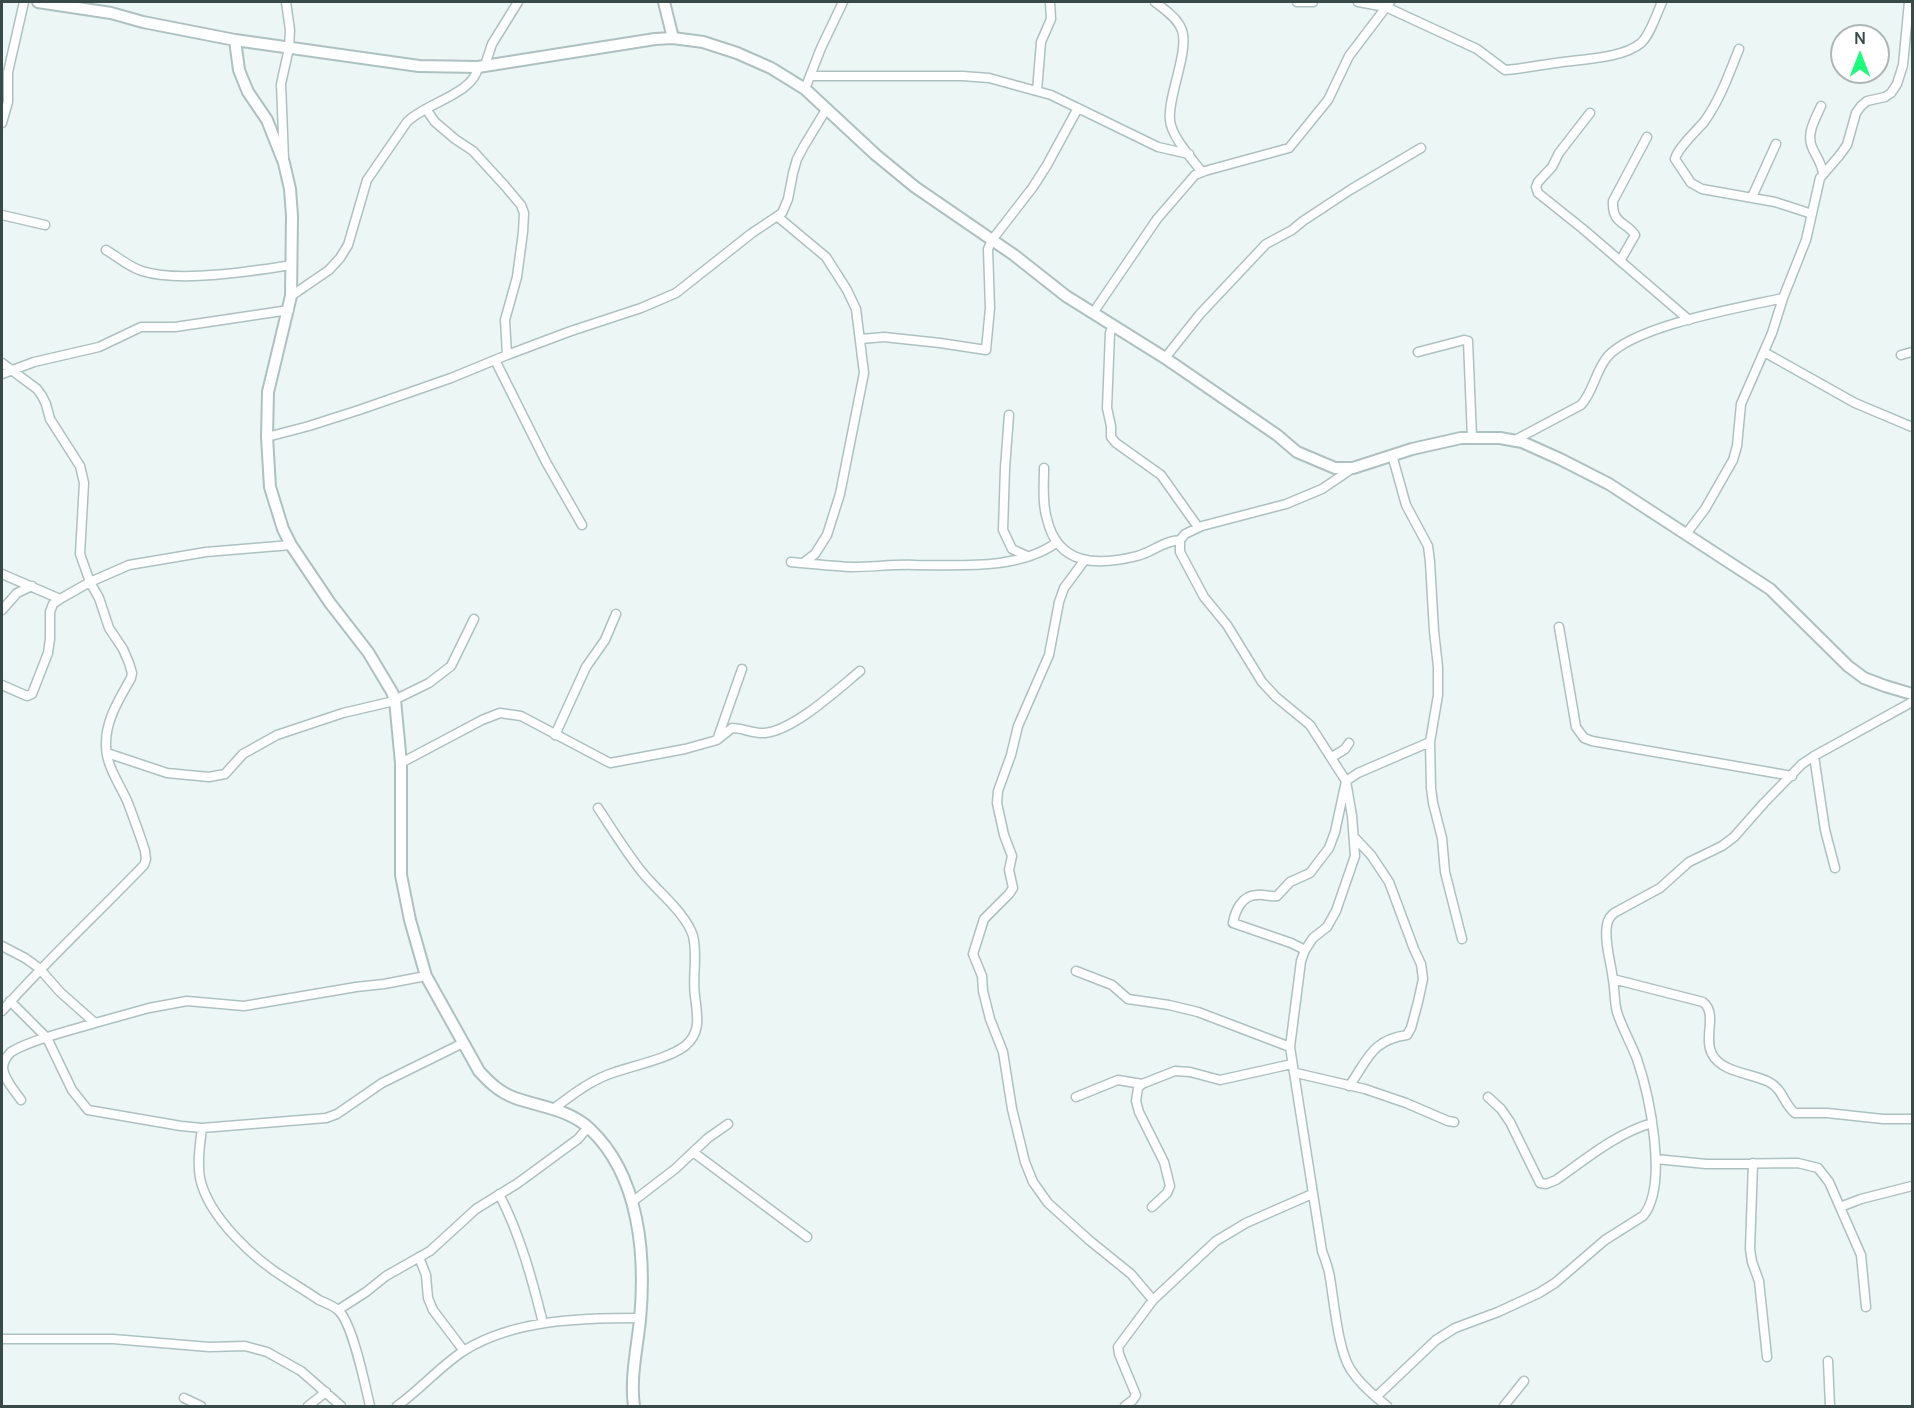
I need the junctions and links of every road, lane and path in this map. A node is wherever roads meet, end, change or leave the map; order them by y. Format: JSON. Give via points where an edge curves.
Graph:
{"nodes":[{"id":1,"x":24,"y":2,"type":"edge"},
{"id":2,"x":38,"y":2,"type":"edge"},
{"id":3,"x":286,"y":2,"type":"edge"},
{"id":4,"x":518,"y":2,"type":"edge"},
{"id":5,"x":664,"y":2,"type":"edge"},
{"id":6,"x":843,"y":2,"type":"edge"},
{"id":7,"x":1050,"y":2,"type":"edge"},
{"id":8,"x":1155,"y":2,"type":"edge"},
{"id":9,"x":1297,"y":2,"type":"edge"},
{"id":10,"x":1313,"y":2,"type":"edge"},
{"id":11,"x":1358,"y":2,"type":"edge"},
{"id":12,"x":1662,"y":2,"type":"edge"},
{"id":13,"x":1909,"y":2,"type":"edge"},
{"id":14,"x":1388,"y":4,"type":"edge"},
{"id":15,"x":673,"y":38,"type":"junction"},
{"id":16,"x":235,"y":40,"type":"junction"},
{"id":17,"x":289,"y":48,"type":"junction"},
{"id":18,"x":1739,"y":49,"type":"dead end"},
{"id":19,"x":482,"y":66,"type":"junction"},
{"id":20,"x":810,"y":76,"type":"junction"},
{"id":21,"x":805,"y":89,"type":"junction"},
{"id":22,"x":1037,"y":91,"type":"junction"},
{"id":23,"x":1821,"y":106,"type":"dead end"},
{"id":24,"x":827,"y":108,"type":"junction"},
{"id":25,"x":1078,"y":108,"type":"junction"},
{"id":26,"x":426,"y":109,"type":"junction"},
{"id":27,"x":1590,"y":113,"type":"dead end"},
{"id":28,"x":2,"y":123,"type":"edge"},
{"id":29,"x":1647,"y":137,"type":"dead end"},
{"id":30,"x":1776,"y":144,"type":"dead end"},
{"id":31,"x":1421,"y":148,"type":"dead end"},
{"id":32,"x":1189,"y":154,"type":"junction"},
{"id":33,"x":284,"y":163,"type":"junction"},
{"id":34,"x":1202,"y":171,"type":"junction"},
{"id":35,"x":1822,"y":174,"type":"junction"},
{"id":36,"x":1752,"y":197,"type":"junction"},
{"id":37,"x":1812,"y":214,"type":"junction"},
{"id":38,"x":2,"y":215,"type":"edge"},
{"id":39,"x":778,"y":217,"type":"junction"},
{"id":40,"x":45,"y":225,"type":"dead end"},
{"id":41,"x":992,"y":240,"type":"junction"},
{"id":42,"x":106,"y":250,"type":"dead end"},
{"id":43,"x":1620,"y":261,"type":"junction"},
{"id":44,"x":292,"y":265,"type":"junction"},
{"id":45,"x":291,"y":297,"type":"junction"},
{"id":46,"x":1783,"y":298,"type":"junction"},
{"id":47,"x":289,"y":310,"type":"junction"},
{"id":48,"x":1093,"y":313,"type":"junction"},
{"id":49,"x":1689,"y":320,"type":"junction"},
{"id":50,"x":1113,"y":325,"type":"junction"},
{"id":51,"x":861,"y":339,"type":"junction"},
{"id":52,"x":1418,"y":352,"type":"dead end"},
{"id":53,"x":1764,"y":352,"type":"junction"},
{"id":54,"x":1912,"y":352,"type":"edge"},
{"id":55,"x":507,"y":355,"type":"junction"},
{"id":56,"x":1901,"y":355,"type":"dead end"},
{"id":57,"x":1165,"y":358,"type":"junction"},
{"id":58,"x":495,"y":360,"type":"junction"},
{"id":59,"x":2,"y":363,"type":"edge"},
{"id":60,"x":11,"y":370,"type":"junction"},
{"id":61,"x":2,"y":374,"type":"edge"},
{"id":62,"x":1009,"y":415,"type":"dead end"},
{"id":63,"x":1912,"y":427,"type":"edge"},
{"id":64,"x":267,"y":437,"type":"junction"},
{"id":65,"x":1472,"y":438,"type":"junction"},
{"id":66,"x":1515,"y":440,"type":"junction"},
{"id":67,"x":1392,"y":455,"type":"junction"},
{"id":68,"x":1044,"y":468,"type":"dead end"},
{"id":69,"x":1353,"y":468,"type":"junction"},
{"id":70,"x":582,"y":525,"type":"dead end"},
{"id":71,"x":1198,"y":527,"type":"junction"},
{"id":72,"x":1686,"y":534,"type":"junction"},
{"id":73,"x":1180,"y":540,"type":"junction"},
{"id":74,"x":1056,"y":543,"type":"junction"},
{"id":75,"x":291,"y":545,"type":"junction"},
{"id":76,"x":1027,"y":556,"type":"junction"},
{"id":77,"x":1084,"y":561,"type":"junction"},
{"id":78,"x":791,"y":562,"type":"dead end"},
{"id":79,"x":803,"y":563,"type":"junction"},
{"id":80,"x":2,"y":574,"type":"edge"},
{"id":81,"x":90,"y":582,"type":"junction"},
{"id":82,"x":32,"y":586,"type":"junction"},
{"id":83,"x":60,"y":599,"type":"junction"},
{"id":84,"x":2,"y":610,"type":"edge"},
{"id":85,"x":616,"y":614,"type":"dead end"},
{"id":86,"x":474,"y":619,"type":"dead end"},
{"id":87,"x":1559,"y":627,"type":"dead end"},
{"id":88,"x":742,"y":669,"type":"dead end"},
{"id":89,"x":860,"y":671,"type":"dead end"},
{"id":90,"x":2,"y":685,"type":"edge"},
{"id":91,"x":1912,"y":694,"type":"edge"},
{"id":92,"x":395,"y":700,"type":"junction"},
{"id":93,"x":1912,"y":702,"type":"edge"},
{"id":94,"x":555,"y":735,"type":"junction"},
{"id":95,"x":717,"y":741,"type":"junction"},
{"id":96,"x":1430,"y":742,"type":"junction"},
{"id":97,"x":1349,"y":744,"type":"dead end"},
{"id":98,"x":107,"y":753,"type":"junction"},
{"id":99,"x":1814,"y":756,"type":"junction"},
{"id":100,"x":1332,"y":757,"type":"junction"},
{"id":101,"x":402,"y":763,"type":"junction"},
{"id":102,"x":1792,"y":776,"type":"junction"},
{"id":103,"x":1346,"y":781,"type":"junction"},
{"id":104,"x":598,"y":808,"type":"dead end"},
{"id":105,"x":1355,"y":838,"type":"junction"},
{"id":106,"x":1835,"y":868,"type":"dead end"},
{"id":107,"x":1461,"y":939,"type":"dead end"},
{"id":108,"x":2,"y":946,"type":"edge"},
{"id":109,"x":1305,"y":950,"type":"junction"},
{"id":110,"x":39,"y":968,"type":"junction"},
{"id":111,"x":1076,"y":971,"type":"dead end"},
{"id":112,"x":426,"y":976,"type":"junction"},
{"id":113,"x":1613,"y":979,"type":"junction"},
{"id":114,"x":10,"y":1001,"type":"junction"},
{"id":115,"x":2,"y":1011,"type":"edge"},
{"id":116,"x":95,"y":1023,"type":"junction"},
{"id":117,"x":47,"y":1038,"type":"junction"},
{"id":118,"x":463,"y":1043,"type":"junction"},
{"id":119,"x":1290,"y":1047,"type":"junction"},
{"id":120,"x":1292,"y":1064,"type":"junction"},
{"id":121,"x":1296,"y":1073,"type":"junction"},
{"id":122,"x":1142,"y":1084,"type":"junction"},
{"id":123,"x":1349,"y":1086,"type":"junction"},
{"id":124,"x":1076,"y":1097,"type":"dead end"},
{"id":125,"x":1488,"y":1097,"type":"dead end"},
{"id":126,"x":21,"y":1100,"type":"dead end"},
{"id":127,"x":553,"y":1108,"type":"junction"},
{"id":128,"x":1912,"y":1119,"type":"edge"},
{"id":129,"x":1454,"y":1122,"type":"dead end"},
{"id":130,"x":1652,"y":1123,"type":"junction"},
{"id":131,"x":728,"y":1124,"type":"dead end"},
{"id":132,"x":588,"y":1127,"type":"junction"},
{"id":133,"x":202,"y":1128,"type":"junction"},
{"id":134,"x":693,"y":1152,"type":"junction"},
{"id":135,"x":1656,"y":1159,"type":"junction"},
{"id":136,"x":1753,"y":1163,"type":"junction"},
{"id":137,"x":1912,"y":1186,"type":"edge"},
{"id":138,"x":499,"y":1194,"type":"junction"},
{"id":139,"x":1312,"y":1194,"type":"junction"},
{"id":140,"x":632,"y":1202,"type":"junction"},
{"id":141,"x":1152,"y":1207,"type":"dead end"},
{"id":142,"x":1840,"y":1207,"type":"junction"},
{"id":143,"x":807,"y":1237,"type":"dead end"},
{"id":144,"x":418,"y":1257,"type":"junction"},
{"id":145,"x":1153,"y":1300,"type":"junction"},
{"id":146,"x":1866,"y":1307,"type":"dead end"},
{"id":147,"x":338,"y":1310,"type":"junction"},
{"id":148,"x":640,"y":1318,"type":"junction"},
{"id":149,"x":543,"y":1323,"type":"junction"},
{"id":150,"x":2,"y":1339,"type":"edge"},
{"id":151,"x":464,"y":1351,"type":"junction"},
{"id":152,"x":1767,"y":1357,"type":"dead end"},
{"id":153,"x":1828,"y":1361,"type":"dead end"},
{"id":154,"x":1524,"y":1381,"type":"dead end"},
{"id":155,"x":326,"y":1392,"type":"junction"},
{"id":156,"x":1376,"y":1397,"type":"junction"},
{"id":157,"x":184,"y":1398,"type":"dead end"},
{"id":158,"x":201,"y":1407,"type":"edge"},
{"id":159,"x":308,"y":1407,"type":"edge"},
{"id":160,"x":341,"y":1407,"type":"edge"},
{"id":161,"x":370,"y":1407,"type":"edge"},
{"id":162,"x":397,"y":1407,"type":"edge"},
{"id":163,"x":634,"y":1407,"type":"edge"},
{"id":164,"x":1125,"y":1407,"type":"edge"},
{"id":165,"x":1387,"y":1407,"type":"edge"},
{"id":166,"x":1504,"y":1407,"type":"edge"},
{"id":167,"x":1830,"y":1407,"type":"edge"}],
"edges":[{"from":1,"to":28,"type":"street","via":[[8,72],[8,102]]},
{"from":2,"to":16,"type":"street","via":[[111,13]]},
{"from":3,"to":17,"type":"street"},
{"from":4,"to":19,"type":"street"},
{"from":5,"to":15,"type":"street"},
{"from":6,"to":20,"type":"street"},
{"from":7,"to":22,"type":"street","via":[[1051,19],[1041,42]]},
{"from":8,"to":32,"type":"street","via":[[1182,30],[1170,120]]},
{"from":9,"to":10,"type":"street"},
{"from":11,"to":14,"type":"street"},
{"from":12,"to":14,"type":"street","via":[[1645,39],[1629,49],[1590,60],[1507,70],[1477,49]]},
{"from":13,"to":35,"type":"street","via":[[1903,65],[1897,84],[1885,97],[1861,106],[1847,145]]},
{"from":14,"to":34,"type":"street","via":[[1349,56],[1328,100],[1289,148]]},
{"from":15,"to":19,"type":"street"},
{"from":15,"to":21,"type":"street","via":[[737,52]]},
{"from":16,"to":17,"type":"street"},
{"from":16,"to":33,"type":"street","via":[[239,70],[267,120]]},
{"from":17,"to":19,"type":"street","via":[[419,66]]},
{"from":17,"to":33,"type":"street","via":[[281,84]]},
{"from":18,"to":36,"type":"street","via":[[1715,107],[1675,159],[1696,186]]},
{"from":19,"to":26,"type":"street","via":[[475,78]]},
{"from":20,"to":21,"type":"street"},
{"from":20,"to":22,"type":"street","via":[[962,76],[989,78]]},
{"from":21,"to":24,"type":"street"},
{"from":22,"to":25,"type":"street"},
{"from":23,"to":35,"type":"street","via":[[1810,136]]},
{"from":24,"to":39,"type":"street","via":[[797,159],[788,199]]},
{"from":24,"to":41,"type":"street","via":[[893,170]]},
{"from":25,"to":32,"type":"street","via":[[1158,147]]},
{"from":25,"to":41,"type":"street","via":[[1033,187]]},
{"from":26,"to":45,"type":"street","via":[[407,122],[367,180],[348,245],[340,258]]},
{"from":26,"to":55,"type":"street","via":[[435,122],[473,152],[506,186],[522,209],[524,224],[517,277],[504,326]]},
{"from":27,"to":43,"type":"street","via":[[1536,189]]},
{"from":29,"to":43,"type":"street","via":[[1612,205],[1618,221],[1635,235]]},
{"from":30,"to":36,"type":"street"},
{"from":31,"to":57,"type":"street","via":[[1266,244]]},
{"from":32,"to":34,"type":"street"},
{"from":33,"to":44,"type":"street","via":[[290,189]]},
{"from":34,"to":48,"type":"street","via":[[1157,219]]},
{"from":35,"to":37,"type":"street"},
{"from":36,"to":37,"type":"street"},
{"from":37,"to":46,"type":"street"},
{"from":38,"to":40,"type":"street"},
{"from":39,"to":51,"type":"street","via":[[832,265],[852,298]]},
{"from":39,"to":55,"type":"street","via":[[676,293]]},
{"from":41,"to":48,"type":"street"},
{"from":41,"to":51,"type":"street","via":[[987,254],[990,308],[986,350],[884,338]]},
{"from":42,"to":44,"type":"street","via":[[132,267],[152,274],[241,272]]},
{"from":43,"to":49,"type":"street"},
{"from":44,"to":45,"type":"street"},
{"from":45,"to":47,"type":"street"},
{"from":46,"to":49,"type":"street"},
{"from":46,"to":53,"type":"street"},
{"from":47,"to":60,"type":"street","via":[[175,327],[141,327],[99,347]]},
{"from":47,"to":64,"type":"street","via":[[271,374]]},
{"from":48,"to":50,"type":"street"},
{"from":49,"to":66,"type":"street","via":[[1621,345],[1603,363],[1581,405]]},
{"from":50,"to":57,"type":"street"},
{"from":50,"to":71,"type":"street","via":[[1107,397],[1111,436],[1161,475]]},
{"from":51,"to":79,"type":"street","via":[[864,378],[840,494],[823,544]]},
{"from":52,"to":65,"type":"street","via":[[1468,342]]},
{"from":53,"to":63,"type":"street","via":[[1855,403]]},
{"from":53,"to":72,"type":"street","via":[[1741,404],[1733,460]]},
{"from":54,"to":56,"type":"street"},
{"from":55,"to":58,"type":"street"},
{"from":57,"to":69,"type":"street","via":[[1297,452],[1335,468]]},
{"from":58,"to":64,"type":"street","via":[[358,410]]},
{"from":58,"to":70,"type":"street"},
{"from":59,"to":60,"type":"street"},
{"from":60,"to":61,"type":"street"},
{"from":60,"to":81,"type":"street","via":[[37,389],[50,419],[80,466],[84,483],[80,554]]},
{"from":62,"to":76,"type":"street","via":[[1003,530],[1012,549]]},
{"from":64,"to":75,"type":"street","via":[[270,487]]},
{"from":65,"to":66,"type":"street"},
{"from":65,"to":67,"type":"street","via":[[1448,440]]},
{"from":66,"to":72,"type":"street","via":[[1609,484]]},
{"from":67,"to":69,"type":"street"},
{"from":67,"to":96,"type":"street","via":[[1406,505],[1428,546],[1438,667]]},
{"from":68,"to":74,"type":"street","via":[[1046,518]]},
{"from":69,"to":71,"type":"street","via":[[1322,489],[1286,504]]},
{"from":71,"to":73,"type":"street"},
{"from":72,"to":91,"type":"street","via":[[1770,589],[1864,678]]},
{"from":73,"to":77,"type":"street","via":[[1166,542],[1138,556]]},
{"from":73,"to":100,"type":"street","via":[[1182,557],[1204,597],[1227,625],[1262,682],[1310,725]]},
{"from":74,"to":76,"type":"street"},
{"from":74,"to":77,"type":"street"},
{"from":75,"to":81,"type":"street","via":[[187,554],[129,565]]},
{"from":75,"to":92,"type":"street","via":[[368,652]]},
{"from":76,"to":79,"type":"street","via":[[961,567]]},
{"from":77,"to":145,"type":"street","via":[[1064,588],[1049,655],[1018,726],[998,791],[997,803],[1012,856],[1009,870],[1013,888],[984,919],[973,954],[1003,1052],[1012,1109],[1033,1182],[1048,1203],[1131,1274]]},
{"from":78,"to":79,"type":"street"},
{"from":80,"to":82,"type":"street"},
{"from":81,"to":83,"type":"street"},
{"from":81,"to":98,"type":"street","via":[[132,673],[108,727]]},
{"from":82,"to":83,"type":"street"},
{"from":82,"to":84,"type":"street","via":[[13,597]]},
{"from":83,"to":90,"type":"street","via":[[50,612],[48,653],[32,694],[27,696]]},
{"from":85,"to":94,"type":"street"},
{"from":86,"to":92,"type":"street","via":[[451,666],[429,683]]},
{"from":87,"to":102,"type":"street","via":[[1576,727],[1584,738]]},
{"from":88,"to":95,"type":"street"},
{"from":89,"to":95,"type":"street","via":[[820,704],[775,731],[763,734],[732,728]]},
{"from":92,"to":98,"type":"street","via":[[277,735],[243,754],[222,776],[167,773]]},
{"from":92,"to":101,"type":"street"},
{"from":93,"to":99,"type":"street"},
{"from":94,"to":95,"type":"street","via":[[610,763]]},
{"from":94,"to":101,"type":"street","via":[[521,716],[500,713]]},
{"from":96,"to":103,"type":"street"},
{"from":96,"to":107,"type":"street","via":[[1433,803]]},
{"from":97,"to":100,"type":"street"},
{"from":98,"to":110,"type":"street","via":[[146,859]]},
{"from":99,"to":102,"type":"street"},
{"from":99,"to":106,"type":"street"},
{"from":100,"to":103,"type":"street"},
{"from":101,"to":112,"type":"street","via":[[401,876]]},
{"from":102,"to":113,"type":"street","via":[[1734,837],[1689,862],[1660,888],[1608,919],[1606,934]]},
{"from":103,"to":105,"type":"street"},
{"from":103,"to":109,"type":"street","via":[[1329,848],[1310,873],[1290,882],[1277,896],[1248,897],[1235,913],[1233,923]]},
{"from":104,"to":127,"type":"street","via":[[641,871],[680,914],[693,935],[698,1025],[693,1038],[683,1047],[607,1075]]},
{"from":105,"to":109,"type":"street","via":[[1355,856],[1336,911]]},
{"from":105,"to":123,"type":"street","via":[[1389,882],[1421,964],[1423,979],[1407,1035],[1382,1043]]},
{"from":108,"to":110,"type":"street"},
{"from":109,"to":119,"type":"street"},
{"from":110,"to":114,"type":"street"},
{"from":110,"to":116,"type":"street"},
{"from":111,"to":119,"type":"street","via":[[1112,985],[1128,999],[1198,1012]]},
{"from":112,"to":116,"type":"street","via":[[244,1006],[187,1001]]},
{"from":112,"to":118,"type":"street"},
{"from":113,"to":128,"type":"street","via":[[1704,1002],[1710,1012],[1708,1037],[1713,1056],[1735,1071],[1770,1082],[1796,1113]]},
{"from":113,"to":130,"type":"street","via":[[1616,1006],[1646,1087]]},
{"from":114,"to":115,"type":"street"},
{"from":114,"to":117,"type":"street"},
{"from":116,"to":117,"type":"street"},
{"from":117,"to":126,"type":"street","via":[[12,1052],[3,1065],[8,1082]]},
{"from":117,"to":133,"type":"street","via":[[72,1090],[88,1110]]},
{"from":118,"to":127,"type":"street","via":[[479,1071],[495,1087],[513,1098]]},
{"from":118,"to":133,"type":"street","via":[[382,1083],[326,1118]]},
{"from":119,"to":120,"type":"street"},
{"from":120,"to":121,"type":"street"},
{"from":120,"to":122,"type":"street","via":[[1220,1080],[1180,1070]]},
{"from":121,"to":123,"type":"street"},
{"from":121,"to":139,"type":"street"},
{"from":122,"to":124,"type":"street","via":[[1118,1080]]},
{"from":122,"to":141,"type":"street","via":[[1136,1101],[1139,1112],[1164,1162],[1170,1186]]},
{"from":123,"to":129,"type":"street"},
{"from":125,"to":130,"type":"street","via":[[1510,1122],[1540,1184],[1556,1180],[1619,1138]]},
{"from":127,"to":132,"type":"street"},
{"from":130,"to":135,"type":"street"},
{"from":131,"to":134,"type":"street"},
{"from":132,"to":138,"type":"street","via":[[570,1145]]},
{"from":132,"to":140,"type":"street","via":[[610,1153]]},
{"from":133,"to":147,"type":"street","via":[[200,1177],[223,1224],[283,1277]]},
{"from":134,"to":140,"type":"street"},
{"from":134,"to":143,"type":"street"},
{"from":135,"to":136,"type":"street"},
{"from":135,"to":156,"type":"street","via":[[1651,1202],[1643,1216],[1605,1239],[1539,1293],[1455,1328],[1436,1340]]},
{"from":136,"to":142,"type":"street","via":[[1815,1166],[1824,1173]]},
{"from":136,"to":152,"type":"street","via":[[1750,1249],[1759,1281]]},
{"from":137,"to":142,"type":"street"},
{"from":138,"to":144,"type":"street"},
{"from":138,"to":149,"type":"street","via":[[523,1250]]},
{"from":139,"to":145,"type":"street","via":[[1221,1238]]},
{"from":139,"to":156,"type":"street","via":[[1345,1354],[1351,1370]]},
{"from":140,"to":148,"type":"street","via":[[640,1250]]},
{"from":142,"to":146,"type":"street","via":[[1860,1255]]},
{"from":144,"to":147,"type":"street"},
{"from":144,"to":151,"type":"street","via":[[433,1310]]},
{"from":145,"to":164,"type":"street","via":[[1118,1347],[1136,1395]]},
{"from":147,"to":161,"type":"street","via":[[350,1328]]},
{"from":148,"to":149,"type":"street"},
{"from":148,"to":163,"type":"street"},
{"from":149,"to":151,"type":"street","via":[[486,1339]]},
{"from":150,"to":155,"type":"street","via":[[113,1339],[245,1346],[290,1364]]},
{"from":151,"to":162,"type":"street"},
{"from":153,"to":167,"type":"street"},
{"from":154,"to":166,"type":"street"},
{"from":155,"to":159,"type":"street"},
{"from":155,"to":160,"type":"street"},
{"from":156,"to":165,"type":"street"},
{"from":157,"to":158,"type":"street"}]}
